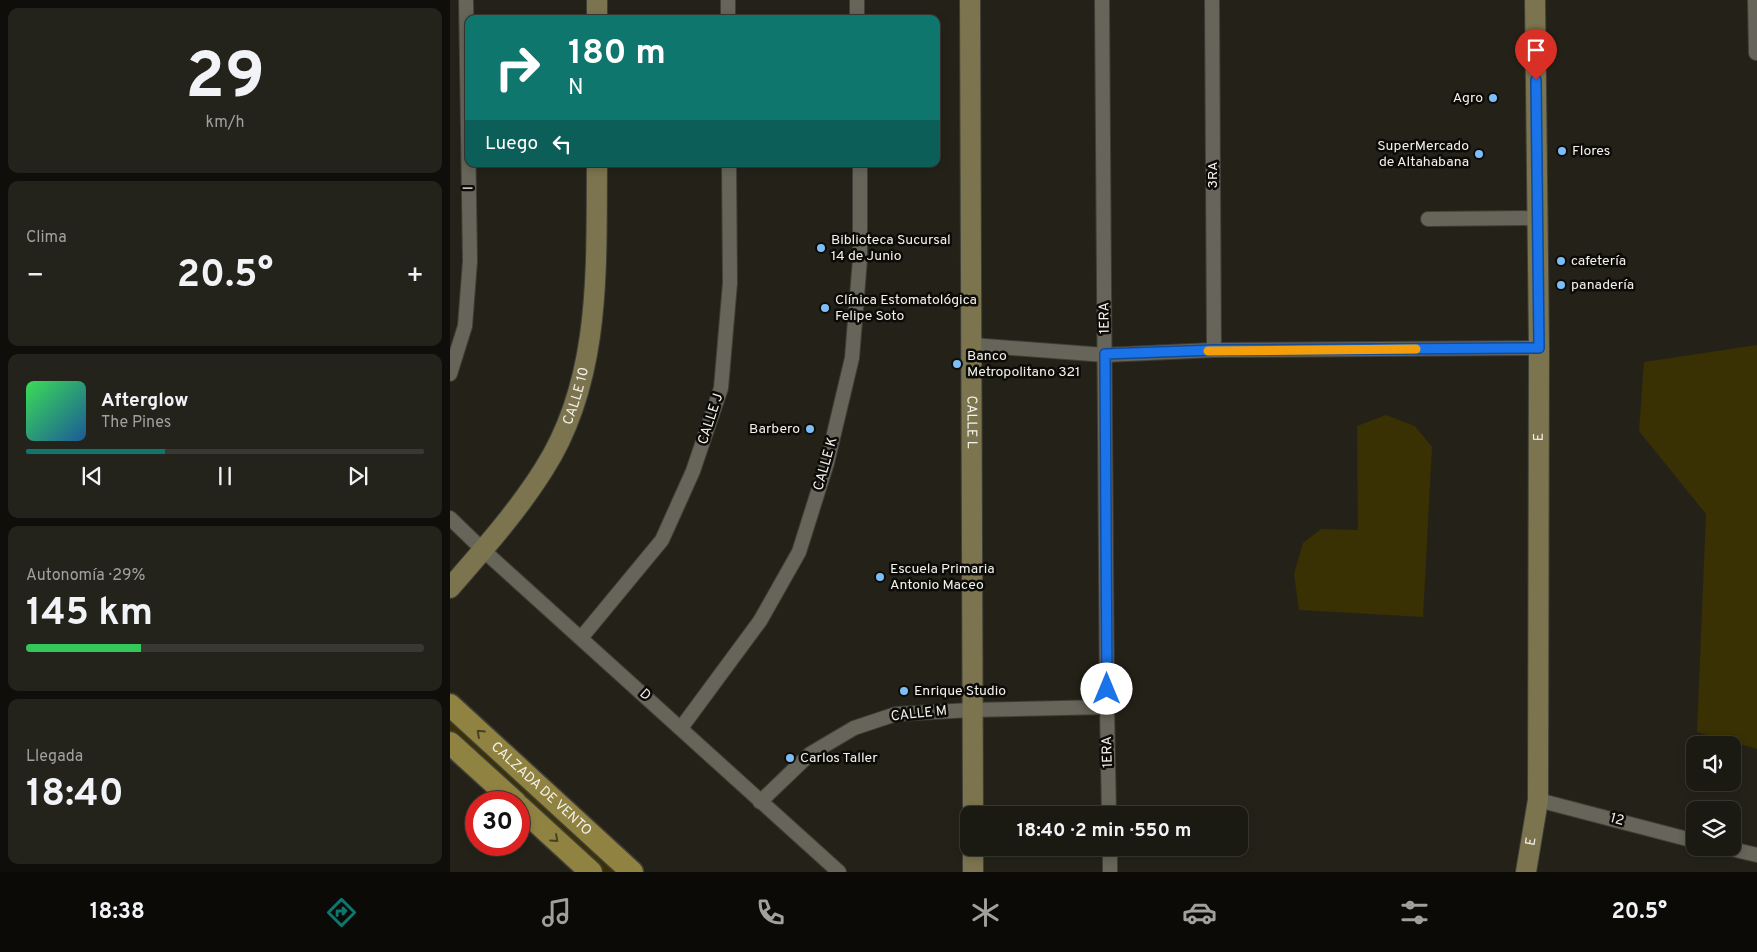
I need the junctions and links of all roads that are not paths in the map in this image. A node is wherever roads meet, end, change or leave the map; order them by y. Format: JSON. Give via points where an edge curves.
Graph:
{"nodes":[{"id":1,"x":466,"y":0,"type":"edge"},
{"id":2,"x":597,"y":0,"type":"edge"},
{"id":3,"x":728,"y":0,"type":"edge"},
{"id":4,"x":857,"y":0,"type":"edge"},
{"id":5,"x":970,"y":0,"type":"edge"},
{"id":6,"x":1102,"y":0,"type":"edge"},
{"id":7,"x":1212,"y":0,"type":"edge"},
{"id":8,"x":1535,"y":0,"type":"edge"},
{"id":9,"x":1755,"y":0,"type":"edge"},
{"id":10,"x":466,"y":15,"type":"edge"},
{"id":11,"x":597,"y":15,"type":"edge"},
{"id":12,"x":728,"y":15,"type":"edge"},
{"id":13,"x":857,"y":15,"type":"edge"},
{"id":14,"x":1756,"y":53,"type":"edge"},
{"id":15,"x":469,"y":167,"type":"edge"},
{"id":16,"x":596,"y":167,"type":"edge"},
{"id":17,"x":730,"y":167,"type":"edge"},
{"id":18,"x":860,"y":167,"type":"edge"},
{"id":19,"x":1538,"y":218,"type":"junction"},
{"id":20,"x":1428,"y":219,"type":"dead end"},
{"id":21,"x":972,"y":345,"type":"junction"},
{"id":22,"x":1539,"y":348,"type":"junction"},
{"id":23,"x":1214,"y":350,"type":"junction"},
{"id":24,"x":1105,"y":354,"type":"junction"},
{"id":25,"x":450,"y":374,"type":"edge"},
{"id":26,"x":450,"y":518,"type":"edge"},
{"id":27,"x":482,"y":550,"type":"junction"},
{"id":28,"x":450,"y":588,"type":"edge"},
{"id":29,"x":581,"y":638,"type":"junction"},
{"id":30,"x":450,"y":705,"type":"edge"},
{"id":31,"x":1107,"y":707,"type":"junction"},
{"id":32,"x":972,"y":710,"type":"junction"},
{"id":33,"x":681,"y":728,"type":"junction"},
{"id":34,"x":450,"y":744,"type":"edge"},
{"id":35,"x":502,"y":791,"type":"edge"},
{"id":36,"x":1538,"y":800,"type":"junction"},
{"id":37,"x":760,"y":802,"type":"junction"},
{"id":38,"x":973,"y":806,"type":"edge"},
{"id":39,"x":1109,"y":806,"type":"edge"},
{"id":40,"x":530,"y":816,"type":"edge"},
{"id":41,"x":1686,"y":839,"type":"edge"},
{"id":42,"x":1741,"y":852,"type":"edge"},
{"id":43,"x":973,"y":856,"type":"edge"},
{"id":44,"x":1110,"y":856,"type":"edge"},
{"id":45,"x":1757,"y":856,"type":"edge"},
{"id":46,"x":590,"y":872,"type":"edge"},
{"id":47,"x":632,"y":872,"type":"edge"},
{"id":48,"x":839,"y":872,"type":"edge"},
{"id":49,"x":973,"y":872,"type":"edge"},
{"id":50,"x":1110,"y":872,"type":"edge"},
{"id":51,"x":1526,"y":872,"type":"edge"}],
"edges":[{"from":1,"to":10,"type":"street","name":"I"},
{"from":2,"to":11,"type":"street"},
{"from":3,"to":12,"type":"street"},
{"from":4,"to":13,"type":"street"},
{"from":5,"to":21,"type":"street","name":"CALLE L"},
{"from":6,"to":24,"type":"street","name":"1ERA"},
{"from":7,"to":23,"type":"street","name":"3RA"},
{"from":8,"to":19,"type":"street","name":"E"},
{"from":9,"to":14,"type":"street"},
{"from":15,"to":25,"type":"street","name":"I","via":[[470,261],[465,326]]},
{"from":16,"to":27,"type":"street","name":"CALLE 10","via":[[594,306],[588,359],[576,401],[545,468]]},
{"from":17,"to":29,"type":"street","name":"CALLE J","via":[[730,283],[721,388],[694,471],[662,540]]},
{"from":18,"to":33,"type":"street","name":"CALLE K","via":[[860,259],[852,358],[827,463],[805,534],[799,552],[760,621]]},
{"from":19,"to":20,"type":"street"},
{"from":19,"to":22,"type":"street","name":"E"},
{"from":21,"to":24,"type":"street"},
{"from":21,"to":32,"type":"street","name":"CALLE L"},
{"from":22,"to":23,"type":"street"},
{"from":22,"to":36,"type":"street","name":"E"},
{"from":23,"to":24,"type":"street"},
{"from":24,"to":31,"type":"street","name":"1ERA"},
{"from":26,"to":27,"type":"street","name":"D"},
{"from":27,"to":28,"type":"street","name":"CALLE 10"},
{"from":27,"to":29,"type":"street","name":"D"},
{"from":29,"to":33,"type":"street","name":"D"},
{"from":47,"to":30,"type":"main road","name":"CALZADA DE VENTO","one_way":true},
{"from":31,"to":32,"type":"street","name":"CALLE M"},
{"from":31,"to":39,"type":"street","name":"1ERA"},
{"from":32,"to":37,"type":"street","name":"CALLE M","via":[[896,714],[854,728],[810,754]]},
{"from":32,"to":38,"type":"street","name":"CALLE L"},
{"from":33,"to":37,"type":"street","name":"D"},
{"from":34,"to":35,"type":"main road","name":"CALZADA DE VENTO"},
{"from":36,"to":41,"type":"street","name":"12"},
{"from":36,"to":51,"type":"street","name":"E"},
{"from":37,"to":48,"type":"street","name":"D"},
{"from":40,"to":46,"type":"main road","name":"CALZADA DE VENTO","one_way":true},
{"from":42,"to":45,"type":"street"},
{"from":43,"to":49,"type":"street"},
{"from":44,"to":50,"type":"street"}]}
